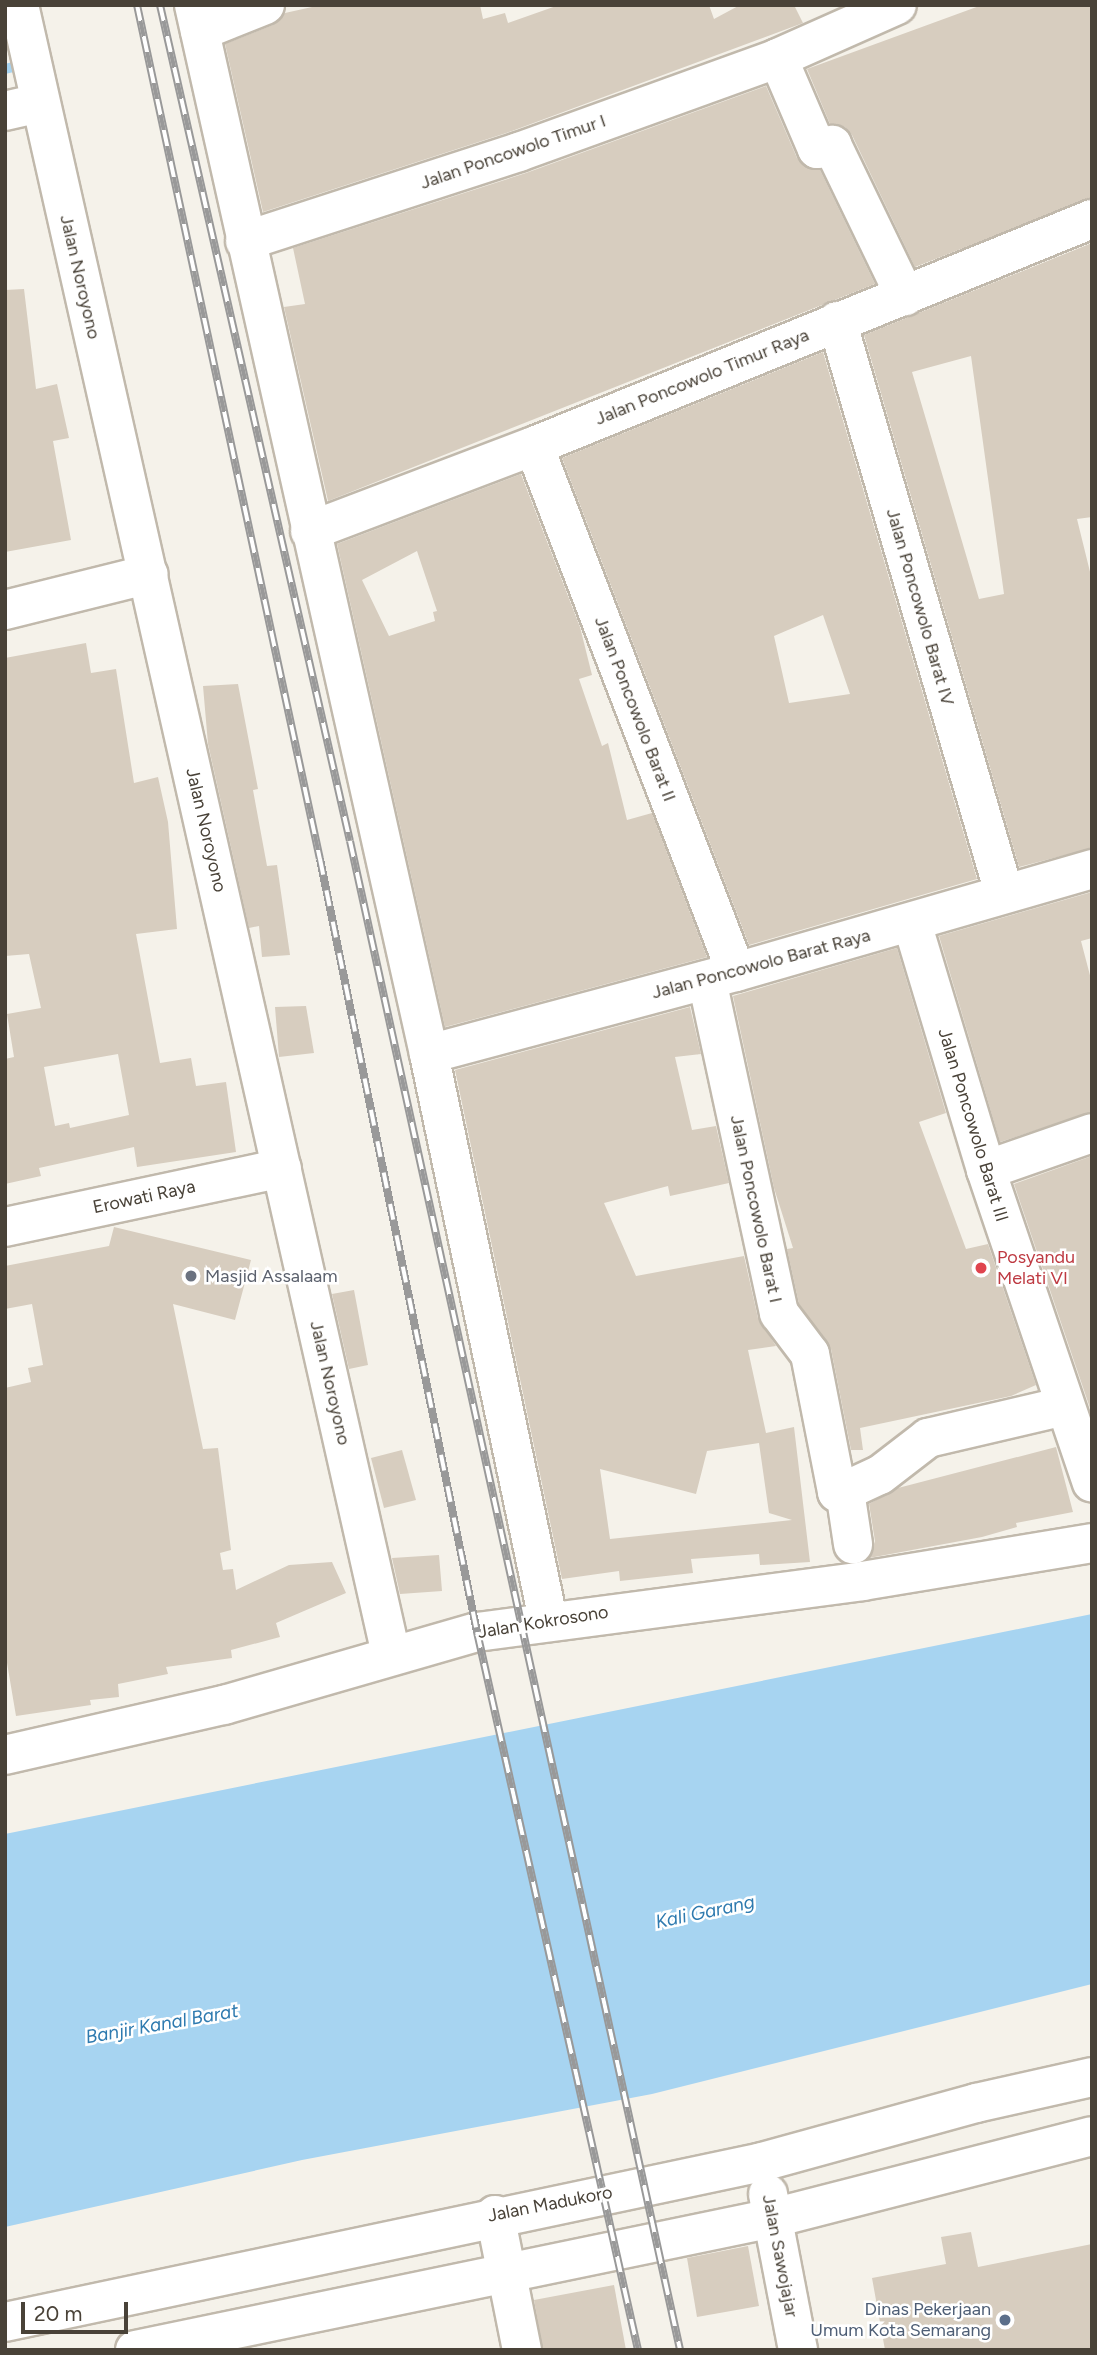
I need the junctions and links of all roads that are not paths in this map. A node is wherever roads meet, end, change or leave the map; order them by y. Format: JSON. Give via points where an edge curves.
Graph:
{"nodes":[{"id":1,"x":265,"y":5,"type":"edge"},
{"id":2,"x":897,"y":5,"type":"edge"},
{"id":3,"x":197,"y":18,"type":"edge"},
{"id":4,"x":16,"y":22,"type":"edge"},
{"id":5,"x":778,"y":58,"type":"junction"},
{"id":6,"x":23,"y":107,"type":"edge"},
{"id":7,"x":1092,"y":219,"type":"edge"},
{"id":8,"x":245,"y":241,"type":"junction"},
{"id":9,"x":905,"y":296,"type":"junction"},
{"id":10,"x":837,"y":321,"type":"junction"},
{"id":11,"x":534,"y":446,"type":"junction"},
{"id":12,"x":310,"y":531,"type":"junction"},
{"id":13,"x":149,"y":574,"type":"junction"},
{"id":14,"x":5,"y":610,"type":"edge"},
{"id":15,"x":1092,"y":869,"type":"edge"},
{"id":16,"x":1003,"y":893,"type":"junction"},
{"id":17,"x":912,"y":923,"type":"junction"},
{"id":18,"x":721,"y":976,"type":"junction"},
{"id":19,"x":429,"y":1054,"type":"junction"},
{"id":20,"x":1092,"y":1133,"type":"edge"},
{"id":21,"x":282,"y":1168,"type":"junction"},
{"id":22,"x":986,"y":1170,"type":"junction"},
{"id":23,"x":5,"y":1227,"type":"edge"},
{"id":24,"x":1064,"y":1406,"type":"junction"},
{"id":25,"x":1092,"y":1483,"type":"edge"},
{"id":26,"x":845,"y":1490,"type":"junction"},
{"id":27,"x":1092,"y":1543,"type":"edge"},
{"id":28,"x":853,"y":1544,"type":"dead end"},
{"id":29,"x":548,"y":1619,"type":"junction"},
{"id":30,"x":391,"y":1655,"type":"junction"},
{"id":31,"x":5,"y":1755,"type":"edge"},
{"id":32,"x":1092,"y":2077,"type":"edge"},
{"id":33,"x":1092,"y":2136,"type":"edge"},
{"id":34,"x":762,"y":2162,"type":"junction"},
{"id":35,"x":651,"y":2184,"type":"junction"},
{"id":36,"x":594,"y":2195,"type":"junction"},
{"id":37,"x":495,"y":2215,"type":"junction"},
{"id":38,"x":773,"y":2218,"type":"junction"},
{"id":39,"x":662,"y":2239,"type":"junction"},
{"id":40,"x":606,"y":2250,"type":"junction"},
{"id":41,"x":507,"y":2270,"type":"junction"},
{"id":42,"x":5,"y":2322,"type":"edge"},
{"id":43,"x":135,"y":2350,"type":"edge"},
{"id":44,"x":522,"y":2350,"type":"edge"},
{"id":45,"x":798,"y":2350,"type":"edge"}],
"edges":[{"from":1,"to":3,"type":"street"},
{"from":2,"to":5,"type":"street","name":"Jalan Poncowolo Timur I"},
{"from":3,"to":8,"type":"street"},
{"from":4,"to":6,"type":"street","name":"Jalan Noroyono"},
{"from":5,"to":8,"type":"street","name":"Jalan Poncowolo Timur I","via":[[519,152]]},
{"from":5,"to":9,"type":"street","via":[[817,149],[832,145]]},
{"from":6,"to":13,"type":"street","name":"Jalan Noroyono"},
{"from":7,"to":9,"type":"street","name":"Jalan Poncowolo Timur Raya"},
{"from":8,"to":12,"type":"street"},
{"from":9,"to":10,"type":"street","name":"Jalan Poncowolo Timur Raya"},
{"from":10,"to":11,"type":"street","name":"Jalan Poncowolo Timur Raya"},
{"from":10,"to":16,"type":"street","name":"Jalan Poncowolo Barat IV"},
{"from":11,"to":12,"type":"street","name":"Jalan Poncowolo Timur Raya"},
{"from":11,"to":18,"type":"street","name":"Jalan Poncowolo Barat II"},
{"from":12,"to":19,"type":"street"},
{"from":13,"to":14,"type":"street"},
{"from":13,"to":21,"type":"street","name":"Jalan Noroyono"},
{"from":15,"to":16,"type":"street","name":"Jalan Poncowolo Barat Raya"},
{"from":16,"to":17,"type":"street","name":"Jalan Poncowolo Barat Raya"},
{"from":17,"to":18,"type":"street","name":"Jalan Poncowolo Barat Raya"},
{"from":17,"to":22,"type":"street","name":"Jalan Poncowolo Barat III"},
{"from":18,"to":19,"type":"street","name":"Jalan Poncowolo Barat Raya"},
{"from":18,"to":26,"type":"street","name":"Jalan Poncowolo Barat I","via":[[779,1313],[810,1354],[837,1492]]},
{"from":19,"to":29,"type":"street"},
{"from":20,"to":22,"type":"street"},
{"from":21,"to":23,"type":"street","name":"Erowati Raya"},
{"from":21,"to":30,"type":"street","name":"Jalan Noroyono"},
{"from":22,"to":24,"type":"street","name":"Jalan Poncowolo Barat III"},
{"from":24,"to":25,"type":"street","name":"Jalan Poncowolo Barat III"},
{"from":24,"to":26,"type":"street","via":[[929,1438],[908,1449],[880,1475]]},
{"from":26,"to":28,"type":"street","name":"Jalan Poncowolo Barat I"},
{"from":27,"to":29,"type":"street","name":"Jalan Kokrosono","via":[[863,1581]]},
{"from":29,"to":30,"type":"street","name":"Jalan Kokrosono"},
{"from":30,"to":31,"type":"street","name":"Jalan Kokrosono","via":[[223,1705]]},
{"from":32,"to":34,"type":"street","name":"Jalan Madukoro","via":[[976,2103]]},
{"from":33,"to":38,"type":"street"},
{"from":34,"to":35,"type":"street","name":"Jalan Madukoro"},
{"from":34,"to":38,"type":"street","name":"Jalan Sawojajar"},
{"from":35,"to":36,"type":"street","name":"Jalan Madukoro"},
{"from":35,"to":39,"type":"street"},
{"from":36,"to":37,"type":"street","name":"Jalan Madukoro"},
{"from":36,"to":40,"type":"street"},
{"from":37,"to":41,"type":"street"},
{"from":37,"to":42,"type":"street","name":"Jalan Madukoro"},
{"from":38,"to":39,"type":"street"},
{"from":38,"to":45,"type":"street","name":"Jalan Sawojajar"},
{"from":39,"to":40,"type":"street"},
{"from":40,"to":41,"type":"street"},
{"from":41,"to":43,"type":"street"},
{"from":41,"to":44,"type":"street"}]}
